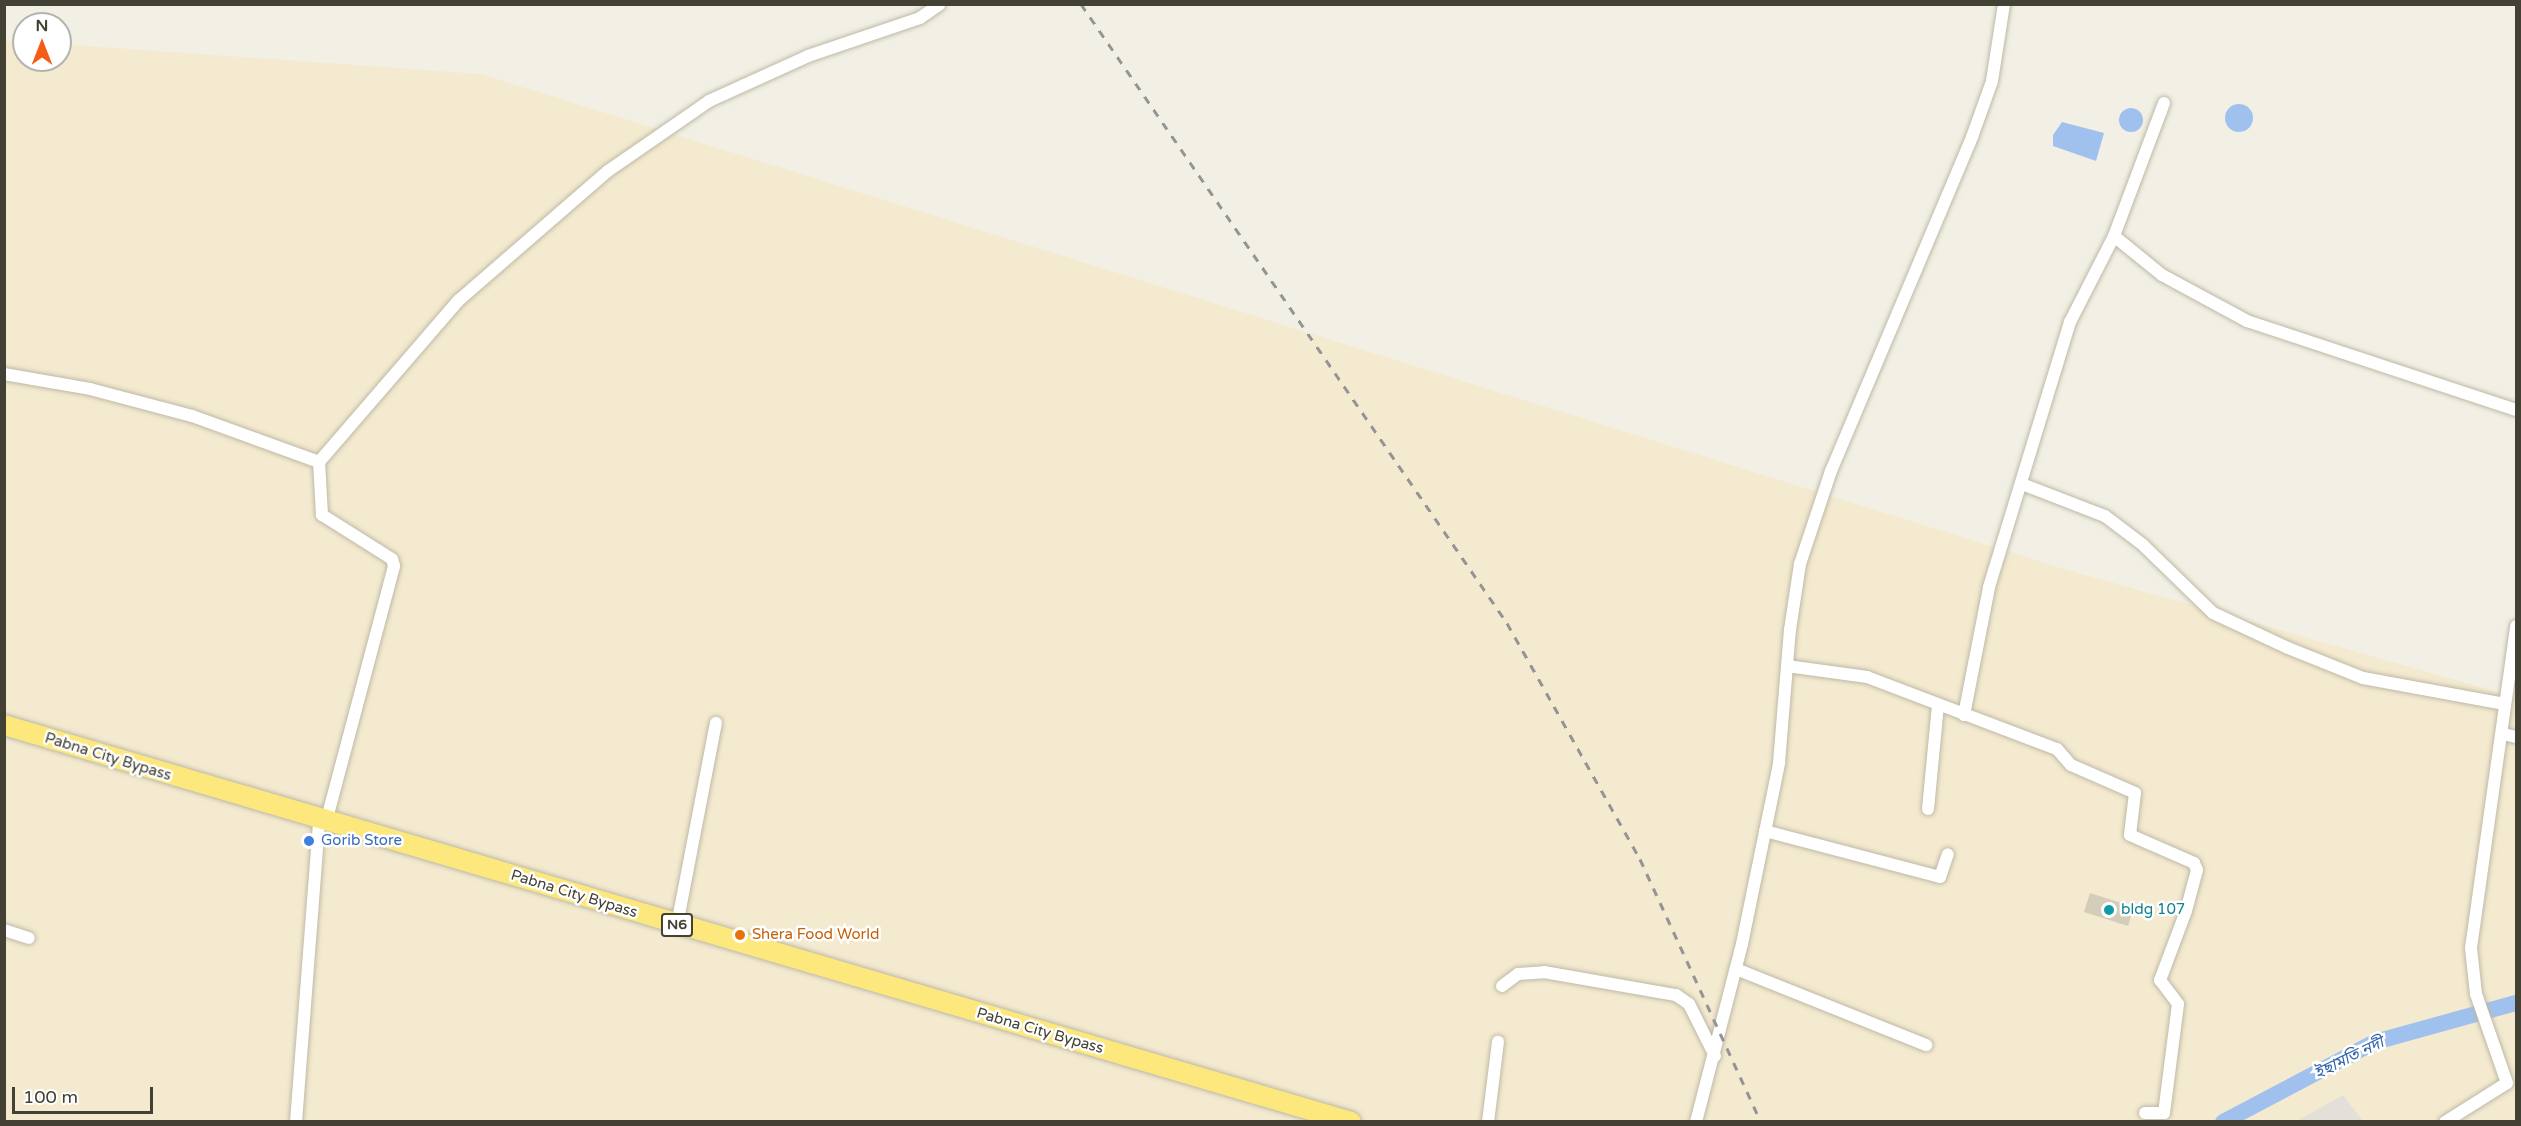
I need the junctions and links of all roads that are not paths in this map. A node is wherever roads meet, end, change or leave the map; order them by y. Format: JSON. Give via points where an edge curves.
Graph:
{"nodes":[{"id":1,"x":940,"y":4,"type":"edge"},
{"id":2,"x":2004,"y":4,"type":"edge"},
{"id":3,"x":2164,"y":103,"type":"dead end"},
{"id":4,"x":2114,"y":236,"type":"junction"},
{"id":5,"x":4,"y":374,"type":"edge"},
{"id":6,"x":2517,"y":410,"type":"edge"},
{"id":7,"x":319,"y":462,"type":"junction"},
{"id":8,"x":2022,"y":484,"type":"junction"},
{"id":9,"x":2517,"y":626,"type":"edge"},
{"id":10,"x":1787,"y":666,"type":"junction"},
{"id":11,"x":2505,"y":704,"type":"junction"},
{"id":12,"x":1938,"y":705,"type":"junction"},
{"id":13,"x":1964,"y":715,"type":"junction"},
{"id":14,"x":716,"y":723,"type":"dead end"},
{"id":15,"x":4,"y":724,"type":"edge"},
{"id":16,"x":2503,"y":734,"type":"junction"},
{"id":17,"x":2517,"y":737,"type":"edge"},
{"id":18,"x":1928,"y":809,"type":"dead end"},
{"id":19,"x":322,"y":821,"type":"junction"},
{"id":20,"x":1765,"y":831,"type":"junction"},
{"id":21,"x":1948,"y":854,"type":"dead end"},
{"id":22,"x":677,"y":925,"type":"junction"},
{"id":23,"x":4,"y":930,"type":"edge"},
{"id":24,"x":29,"y":938,"type":"dead end"},
{"id":25,"x":1736,"y":969,"type":"junction"},
{"id":26,"x":1502,"y":986,"type":"dead end"},
{"id":27,"x":1498,"y":1042,"type":"dead end"},
{"id":28,"x":1926,"y":1045,"type":"dead end"},
{"id":29,"x":1715,"y":1056,"type":"junction"},
{"id":30,"x":2145,"y":1113,"type":"dead end"},
{"id":31,"x":1347,"y":1121,"type":"edge"},
{"id":32,"x":296,"y":1122,"type":"edge"},
{"id":33,"x":1488,"y":1122,"type":"edge"},
{"id":34,"x":1696,"y":1122,"type":"edge"},
{"id":35,"x":2445,"y":1122,"type":"edge"}],
"edges":[{"from":1,"to":7,"type":"street","via":[[920,18],[798,60],[710,100],[608,171],[459,300]]},
{"from":2,"to":10,"type":"street","via":[[1992,81],[1972,136],[1831,471],[1807,543]]},
{"from":3,"to":4,"type":"street"},
{"from":4,"to":6,"type":"street","via":[[2162,275],[2247,321]]},
{"from":4,"to":8,"type":"street","via":[[2070,322]]},
{"from":5,"to":7,"type":"street","via":[[90,389],[192,416]]},
{"from":7,"to":19,"type":"street","via":[[322,515],[392,559],[394,566]]},
{"from":8,"to":11,"type":"street","via":[[2105,516],[2143,545],[2213,613],[2288,648],[2363,678]]},
{"from":8,"to":13,"type":"street","via":[[1989,587]]},
{"from":9,"to":11,"type":"street"},
{"from":10,"to":12,"type":"street","via":[[1868,677]]},
{"from":10,"to":20,"type":"street","via":[[1779,763]]},
{"from":11,"to":16,"type":"street"},
{"from":12,"to":13,"type":"street"},
{"from":12,"to":18,"type":"street"},
{"from":13,"to":30,"type":"street","via":[[2057,749],[2071,765],[2130,788],[2136,801],[2130,835],[2196,866],[2186,911],[2160,980],[2178,1004],[2164,1113]]},
{"from":14,"to":22,"type":"street"},
{"from":15,"to":19,"type":"highway","name":"Pabna City Bypass","number":"N6"},
{"from":16,"to":17,"type":"street"},
{"from":16,"to":35,"type":"street","via":[[2472,918],[2475,994],[2507,1083]]},
{"from":19,"to":22,"type":"highway","name":"Pabna City Bypass","number":"N6"},
{"from":19,"to":32,"type":"street"},
{"from":20,"to":21,"type":"street","via":[[1940,877]]},
{"from":20,"to":25,"type":"street"},
{"from":22,"to":31,"type":"highway","name":"Pabna City Bypass","number":"N6"},
{"from":23,"to":24,"type":"street"},
{"from":25,"to":28,"type":"street"},
{"from":25,"to":29,"type":"street"},
{"from":26,"to":29,"type":"street","via":[[1518,974],[1544,972],[1676,995],[1689,1004]]},
{"from":27,"to":33,"type":"street"},
{"from":29,"to":34,"type":"street"}]}
